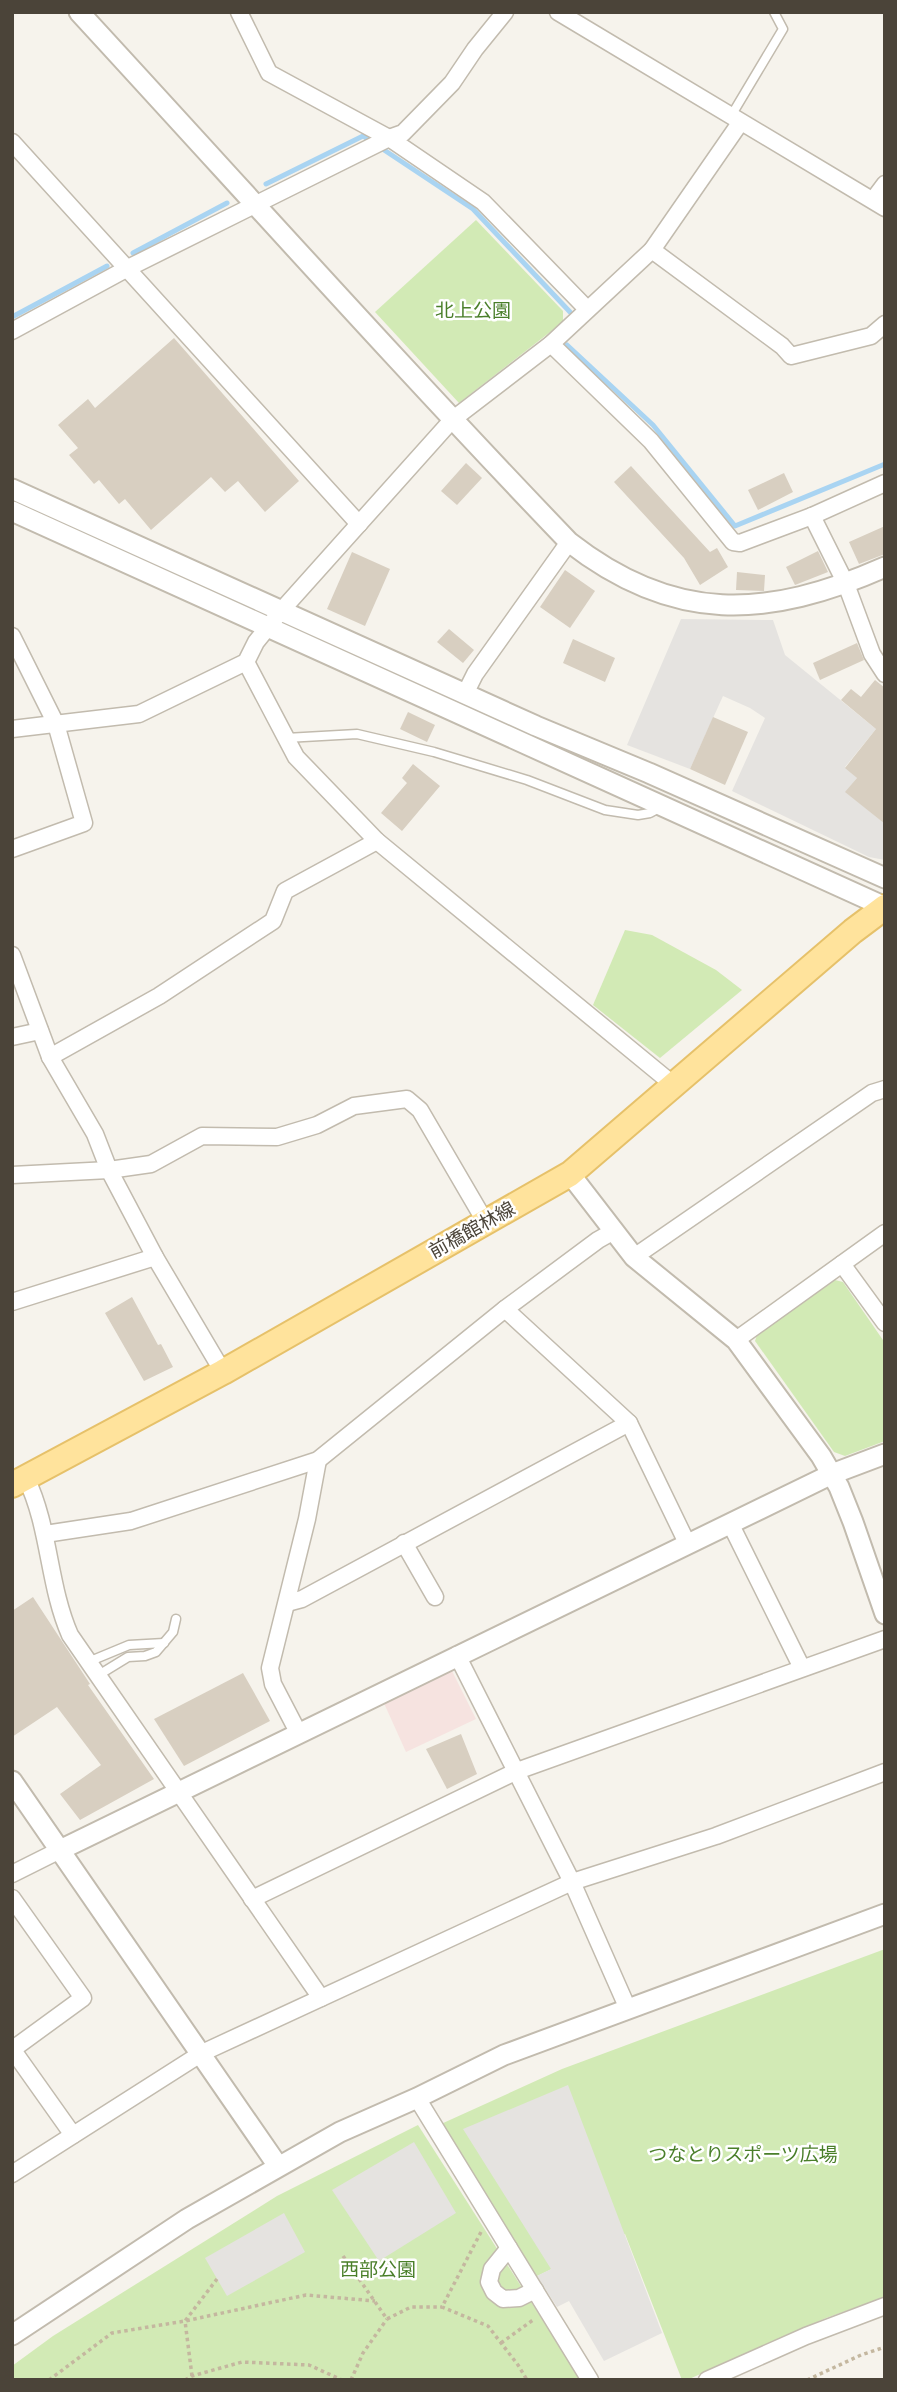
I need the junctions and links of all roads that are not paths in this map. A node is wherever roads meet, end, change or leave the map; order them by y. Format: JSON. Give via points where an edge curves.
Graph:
{"nodes":[{"id":1,"x":79,"y":12,"type":"edge"},
{"id":2,"x":239,"y":12,"type":"edge"},
{"id":3,"x":505,"y":12,"type":"edge"},
{"id":4,"x":558,"y":12,"type":"edge"},
{"id":5,"x":774,"y":12,"type":"edge"},
{"id":6,"x":736,"y":120,"type":"junction"},
{"id":7,"x":389,"y":138,"type":"junction"},
{"id":8,"x":12,"y":142,"type":"edge"},
{"id":9,"x":885,"y":184,"type":"edge"},
{"id":10,"x":879,"y":204,"type":"edge"},
{"id":11,"x":258,"y":205,"type":"junction"},
{"id":12,"x":652,"y":250,"type":"junction"},
{"id":13,"x":128,"y":268,"type":"junction"},
{"id":14,"x":587,"y":309,"type":"junction"},
{"id":15,"x":885,"y":324,"type":"edge"},
{"id":16,"x":12,"y":331,"type":"edge"},
{"id":17,"x":551,"y":344,"type":"junction"},
{"id":18,"x":452,"y":420,"type":"junction"},
{"id":19,"x":885,"y":483,"type":"edge"},
{"id":20,"x":12,"y":489,"type":"edge"},
{"id":21,"x":12,"y":511,"type":"edge"},
{"id":22,"x":812,"y":516,"type":"junction"},
{"id":23,"x":359,"y":524,"type":"junction"},
{"id":24,"x":569,"y":542,"type":"junction"},
{"id":25,"x":885,"y":567,"type":"edge"},
{"id":26,"x":846,"y":584,"type":"junction"},
{"id":27,"x":281,"y":611,"type":"junction"},
{"id":28,"x":267,"y":627,"type":"junction"},
{"id":29,"x":12,"y":636,"type":"edge"},
{"id":30,"x":246,"y":662,"type":"junction"},
{"id":31,"x":885,"y":674,"type":"edge"},
{"id":32,"x":465,"y":694,"type":"junction"},
{"id":33,"x":56,"y":724,"type":"junction"},
{"id":34,"x":12,"y":729,"type":"edge"},
{"id":35,"x":286,"y":738,"type":"junction"},
{"id":36,"x":663,"y":806,"type":"junction"},
{"id":37,"x":377,"y":841,"type":"junction"},
{"id":38,"x":12,"y":849,"type":"edge"},
{"id":39,"x":885,"y":878,"type":"edge"},
{"id":40,"x":885,"y":907,"type":"edge"},
{"id":41,"x":12,"y":955,"type":"edge"},
{"id":42,"x":40,"y":1031,"type":"junction"},
{"id":43,"x":12,"y":1037,"type":"edge"},
{"id":44,"x":50,"y":1057,"type":"junction"},
{"id":45,"x":674,"y":1086,"type":"junction"},
{"id":46,"x":885,"y":1089,"type":"edge"},
{"id":47,"x":109,"y":1170,"type":"junction"},
{"id":48,"x":570,"y":1174,"type":"junction"},
{"id":49,"x":12,"y":1175,"type":"edge"},
{"id":50,"x":486,"y":1223,"type":"junction"},
{"id":51,"x":614,"y":1231,"type":"junction"},
{"id":52,"x":885,"y":1233,"type":"edge"},
{"id":53,"x":155,"y":1258,"type":"junction"},
{"id":54,"x":634,"y":1258,"type":"junction"},
{"id":55,"x":842,"y":1264,"type":"junction"},
{"id":56,"x":12,"y":1302,"type":"edge"},
{"id":57,"x":505,"y":1309,"type":"junction"},
{"id":58,"x":885,"y":1324,"type":"edge"},
{"id":59,"x":736,"y":1340,"type":"junction"},
{"id":60,"x":223,"y":1372,"type":"junction"},
{"id":61,"x":629,"y":1423,"type":"junction"},
{"id":62,"x":885,"y":1454,"type":"edge"},
{"id":63,"x":318,"y":1460,"type":"junction"},
{"id":64,"x":832,"y":1474,"type":"junction"},
{"id":65,"x":19,"y":1482,"type":"edge"},
{"id":66,"x":730,"y":1523,"type":"junction"},
{"id":67,"x":45,"y":1534,"type":"junction"},
{"id":68,"x":404,"y":1543,"type":"junction"},
{"id":69,"x":687,"y":1543,"type":"junction"},
{"id":70,"x":435,"y":1597,"type":"dead end"},
{"id":71,"x":287,"y":1603,"type":"junction"},
{"id":72,"x":885,"y":1614,"type":"edge"},
{"id":73,"x":176,"y":1619,"type":"dead end"},
{"id":74,"x":885,"y":1639,"type":"edge"},
{"id":75,"x":164,"y":1643,"type":"junction"},
{"id":76,"x":457,"y":1655,"type":"junction"},
{"id":77,"x":802,"y":1668,"type":"junction"},
{"id":78,"x":93,"y":1669,"type":"junction"},
{"id":79,"x":299,"y":1734,"type":"junction"},
{"id":80,"x":517,"y":1771,"type":"junction"},
{"id":81,"x":885,"y":1772,"type":"edge"},
{"id":82,"x":12,"y":1781,"type":"edge"},
{"id":83,"x":178,"y":1792,"type":"junction"},
{"id":84,"x":60,"y":1850,"type":"junction"},
{"id":85,"x":12,"y":1874,"type":"edge"},
{"id":86,"x":572,"y":1882,"type":"junction"},
{"id":87,"x":12,"y":1898,"type":"edge"},
{"id":88,"x":252,"y":1899,"type":"junction"},
{"id":89,"x":885,"y":1914,"type":"edge"},
{"id":90,"x":321,"y":1998,"type":"junction"},
{"id":91,"x":628,"y":2009,"type":"junction"},
{"id":92,"x":12,"y":2049,"type":"edge"},
{"id":93,"x":202,"y":2053,"type":"junction"},
{"id":94,"x":417,"y":2098,"type":"junction"},
{"id":95,"x":73,"y":2136,"type":"junction"},
{"id":96,"x":278,"y":2166,"type":"junction"},
{"id":97,"x":12,"y":2174,"type":"edge"},
{"id":98,"x":509,"y":2248,"type":"junction"},
{"id":99,"x":535,"y":2290,"type":"junction"},
{"id":100,"x":885,"y":2306,"type":"edge"},
{"id":101,"x":14,"y":2329,"type":"edge"},
{"id":102,"x":590,"y":2380,"type":"edge"},
{"id":103,"x":707,"y":2380,"type":"edge"}],
"edges":[{"from":1,"to":11,"type":"street"},
{"from":2,"to":7,"type":"street","via":[[269,74]]},
{"from":3,"to":7,"type":"street","via":[[452,83],[404,134]]},
{"from":4,"to":6,"type":"street"},
{"from":5,"to":6,"type":"lane","via":[[783,29]]},
{"from":6,"to":10,"type":"street"},
{"from":6,"to":12,"type":"street"},
{"from":7,"to":11,"type":"street"},
{"from":7,"to":14,"type":"street","via":[[483,202]]},
{"from":8,"to":13,"type":"street"},
{"from":9,"to":10,"type":"street"},
{"from":11,"to":13,"type":"street"},
{"from":11,"to":18,"type":"street"},
{"from":12,"to":14,"type":"street"},
{"from":12,"to":15,"type":"street","via":[[791,356],[871,336]]},
{"from":13,"to":16,"type":"street"},
{"from":13,"to":23,"type":"street"},
{"from":14,"to":17,"type":"street"},
{"from":17,"to":18,"type":"street"},
{"from":17,"to":22,"type":"street","via":[[651,440],[733,542]]},
{"from":18,"to":23,"type":"street"},
{"from":18,"to":24,"type":"street"},
{"from":19,"to":22,"type":"street"},
{"from":20,"to":27,"type":"street"},
{"from":21,"to":28,"type":"street"},
{"from":22,"to":26,"type":"street"},
{"from":23,"to":27,"type":"street"},
{"from":24,"to":26,"type":"street","via":[[610,571],[644,587],[707,604],[774,604]]},
{"from":24,"to":32,"type":"street"},
{"from":25,"to":26,"type":"street"},
{"from":26,"to":31,"type":"street","via":[[872,654]]},
{"from":27,"to":28,"type":"street"},
{"from":27,"to":32,"type":"street"},
{"from":28,"to":30,"type":"street"},
{"from":28,"to":36,"type":"street"},
{"from":29,"to":33,"type":"street"},
{"from":30,"to":33,"type":"street","via":[[139,714]]},
{"from":30,"to":35,"type":"street"},
{"from":32,"to":39,"type":"street"},
{"from":33,"to":34,"type":"street"},
{"from":33,"to":38,"type":"street","via":[[84,823]]},
{"from":35,"to":36,"type":"lane","via":[[357,734],[527,780],[605,810],[638,815]]},
{"from":35,"to":37,"type":"street","via":[[296,757]]},
{"from":36,"to":40,"type":"street"},
{"from":37,"to":44,"type":"street","via":[[285,891],[273,921],[159,996]]},
{"from":37,"to":45,"type":"street"},
{"from":40,"to":45,"type":"main road","name":"前橋館林線"},
{"from":41,"to":42,"type":"street"},
{"from":42,"to":43,"type":"street"},
{"from":42,"to":44,"type":"street"},
{"from":44,"to":47,"type":"street","via":[[95,1134]]},
{"from":45,"to":48,"type":"main road","name":"前橋館林線"},
{"from":46,"to":54,"type":"street","via":[[872,1093]]},
{"from":47,"to":49,"type":"street"},
{"from":47,"to":50,"type":"street","via":[[151,1164],[202,1136],[277,1137],[317,1125],[354,1106],[407,1099],[421,1110]]},
{"from":47,"to":53,"type":"street"},
{"from":48,"to":50,"type":"main road","name":"前橋館林線"},
{"from":48,"to":51,"type":"street"},
{"from":50,"to":60,"type":"main road","name":"前橋館林線"},
{"from":51,"to":54,"type":"street"},
{"from":51,"to":57,"type":"street"},
{"from":52,"to":55,"type":"street"},
{"from":53,"to":56,"type":"street"},
{"from":53,"to":60,"type":"street"},
{"from":54,"to":59,"type":"street"},
{"from":55,"to":58,"type":"street"},
{"from":55,"to":59,"type":"street"},
{"from":57,"to":61,"type":"street"},
{"from":57,"to":63,"type":"street"},
{"from":59,"to":64,"type":"street"},
{"from":60,"to":65,"type":"main road","name":"前橋館林線"},
{"from":61,"to":68,"type":"street"},
{"from":61,"to":69,"type":"street"},
{"from":62,"to":64,"type":"street"},
{"from":63,"to":67,"type":"street","via":[[131,1521]]},
{"from":63,"to":71,"type":"street"},
{"from":64,"to":66,"type":"street"},
{"from":64,"to":72,"type":"street"},
{"from":65,"to":67,"type":"street","via":[[34,1494]]},
{"from":66,"to":69,"type":"street"},
{"from":66,"to":77,"type":"street"},
{"from":67,"to":78,"type":"street","via":[[61,1615]]},
{"from":68,"to":70,"type":"street"},
{"from":68,"to":71,"type":"street"},
{"from":69,"to":76,"type":"street"},
{"from":71,"to":79,"type":"street","via":[[270,1668]]},
{"from":73,"to":75,"type":"lane"},
{"from":74,"to":77,"type":"street"},
{"from":75,"to":78,"type":"lane","via":[[156,1652]]},
{"from":75,"to":78,"type":"lane","via":[[129,1645]]},
{"from":76,"to":79,"type":"street"},
{"from":76,"to":80,"type":"street"},
{"from":77,"to":80,"type":"street"},
{"from":78,"to":83,"type":"street"},
{"from":79,"to":83,"type":"street"},
{"from":80,"to":86,"type":"street"},
{"from":80,"to":88,"type":"street"},
{"from":81,"to":86,"type":"street","via":[[716,1836]]},
{"from":82,"to":84,"type":"street"},
{"from":83,"to":84,"type":"street"},
{"from":83,"to":88,"type":"street"},
{"from":84,"to":85,"type":"street"},
{"from":84,"to":93,"type":"street"},
{"from":86,"to":90,"type":"street"},
{"from":86,"to":91,"type":"street"},
{"from":87,"to":92,"type":"street","via":[[83,1998]]},
{"from":88,"to":90,"type":"street"},
{"from":89,"to":91,"type":"street"},
{"from":90,"to":93,"type":"street"},
{"from":91,"to":94,"type":"street","via":[[504,2055]]},
{"from":92,"to":95,"type":"street"},
{"from":93,"to":95,"type":"street"},
{"from":93,"to":96,"type":"street"},
{"from":94,"to":96,"type":"street"},
{"from":94,"to":98,"type":"street"},
{"from":95,"to":97,"type":"street"},
{"from":96,"to":101,"type":"street"},
{"from":98,"to":99,"type":"street"},
{"from":98,"to":99,"type":"street","via":[[492,2269],[488,2282],[494,2292],[503,2299]]},
{"from":99,"to":102,"type":"street"},
{"from":100,"to":103,"type":"street"}]}
